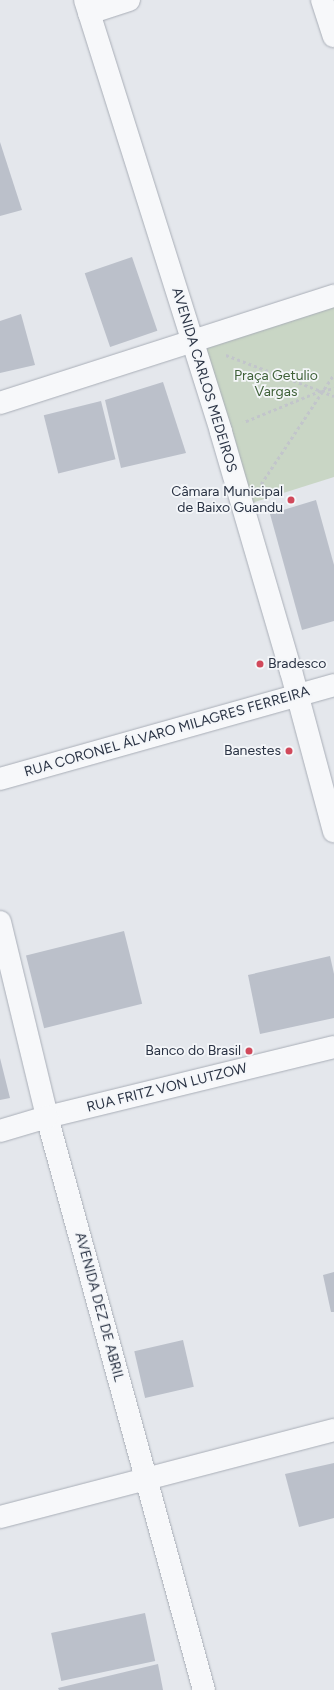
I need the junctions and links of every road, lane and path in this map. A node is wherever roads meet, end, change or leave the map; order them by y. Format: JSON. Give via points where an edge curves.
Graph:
{"nodes":[{"id":1,"x":129,"y":0,"type":"edge"},
{"id":2,"x":322,"y":0,"type":"edge"},
{"id":3,"x":87,"y":7,"type":"edge"},
{"id":4,"x":334,"y":36,"type":"edge"},
{"id":5,"x":334,"y":296,"type":"edge"},
{"id":6,"x":192,"y":342,"type":"junction"},
{"id":7,"x":334,"y":374,"type":"edge"},
{"id":8,"x":334,"y":388,"type":"edge"},
{"id":9,"x":321,"y":391,"type":"junction"},
{"id":10,"x":334,"y":396,"type":"edge"},
{"id":11,"x":0,"y":403,"type":"edge"},
{"id":12,"x":220,"y":432,"type":"junction"},
{"id":13,"x":244,"y":510,"type":"junction"},
{"id":14,"x":334,"y":685,"type":"edge"},
{"id":15,"x":298,"y":695,"type":"junction"},
{"id":16,"x":0,"y":779,"type":"edge"},
{"id":17,"x":334,"y":831,"type":"edge"},
{"id":18,"x":0,"y":922,"type":"edge"},
{"id":19,"x":334,"y":1047,"type":"edge"},
{"id":20,"x":47,"y":1117,"type":"junction"},
{"id":21,"x":0,"y":1131,"type":"edge"},
{"id":22,"x":334,"y":1430,"type":"edge"},
{"id":23,"x":146,"y":1477,"type":"junction"},
{"id":24,"x":0,"y":1517,"type":"edge"},
{"id":25,"x":204,"y":1690,"type":"edge"}],
"edges":[{"from":1,"to":3,"type":"street"},
{"from":2,"to":4,"type":"street"},
{"from":3,"to":6,"type":"street","name":"AVENIDA CARLOS MEDEIROS"},
{"from":5,"to":6,"type":"street"},
{"from":6,"to":9,"type":"path"},
{"from":6,"to":11,"type":"street"},
{"from":6,"to":12,"type":"street","name":"AVENIDA CARLOS MEDEIROS"},
{"from":7,"to":9,"type":"path"},
{"from":8,"to":9,"type":"path"},
{"from":9,"to":10,"type":"path"},
{"from":9,"to":12,"type":"path"},
{"from":9,"to":13,"type":"path"},
{"from":12,"to":13,"type":"street","name":"AVENIDA CARLOS MEDEIROS"},
{"from":13,"to":15,"type":"street","name":"AVENIDA CARLOS MEDEIROS"},
{"from":14,"to":15,"type":"street","name":"RUA CORONEL ÁLVARO MILAGRES FERREIRA"},
{"from":15,"to":16,"type":"street","name":"RUA CORONEL ÁLVARO MILAGRES FERREIRA"},
{"from":15,"to":17,"type":"street","name":"AVENIDA CARLOS MEDEIROS"},
{"from":18,"to":20,"type":"street","name":"AVENIDA DEZ DE ABRIL"},
{"from":19,"to":20,"type":"street","name":"RUA FRITZ VON LUTZOW"},
{"from":20,"to":21,"type":"street","name":"RUA FRITZ VON LUTZOW"},
{"from":20,"to":23,"type":"street","name":"AVENIDA DEZ DE ABRIL"},
{"from":22,"to":23,"type":"street"},
{"from":23,"to":24,"type":"street"},
{"from":23,"to":25,"type":"street","name":"AVENIDA DEZ DE ABRIL"}]}
